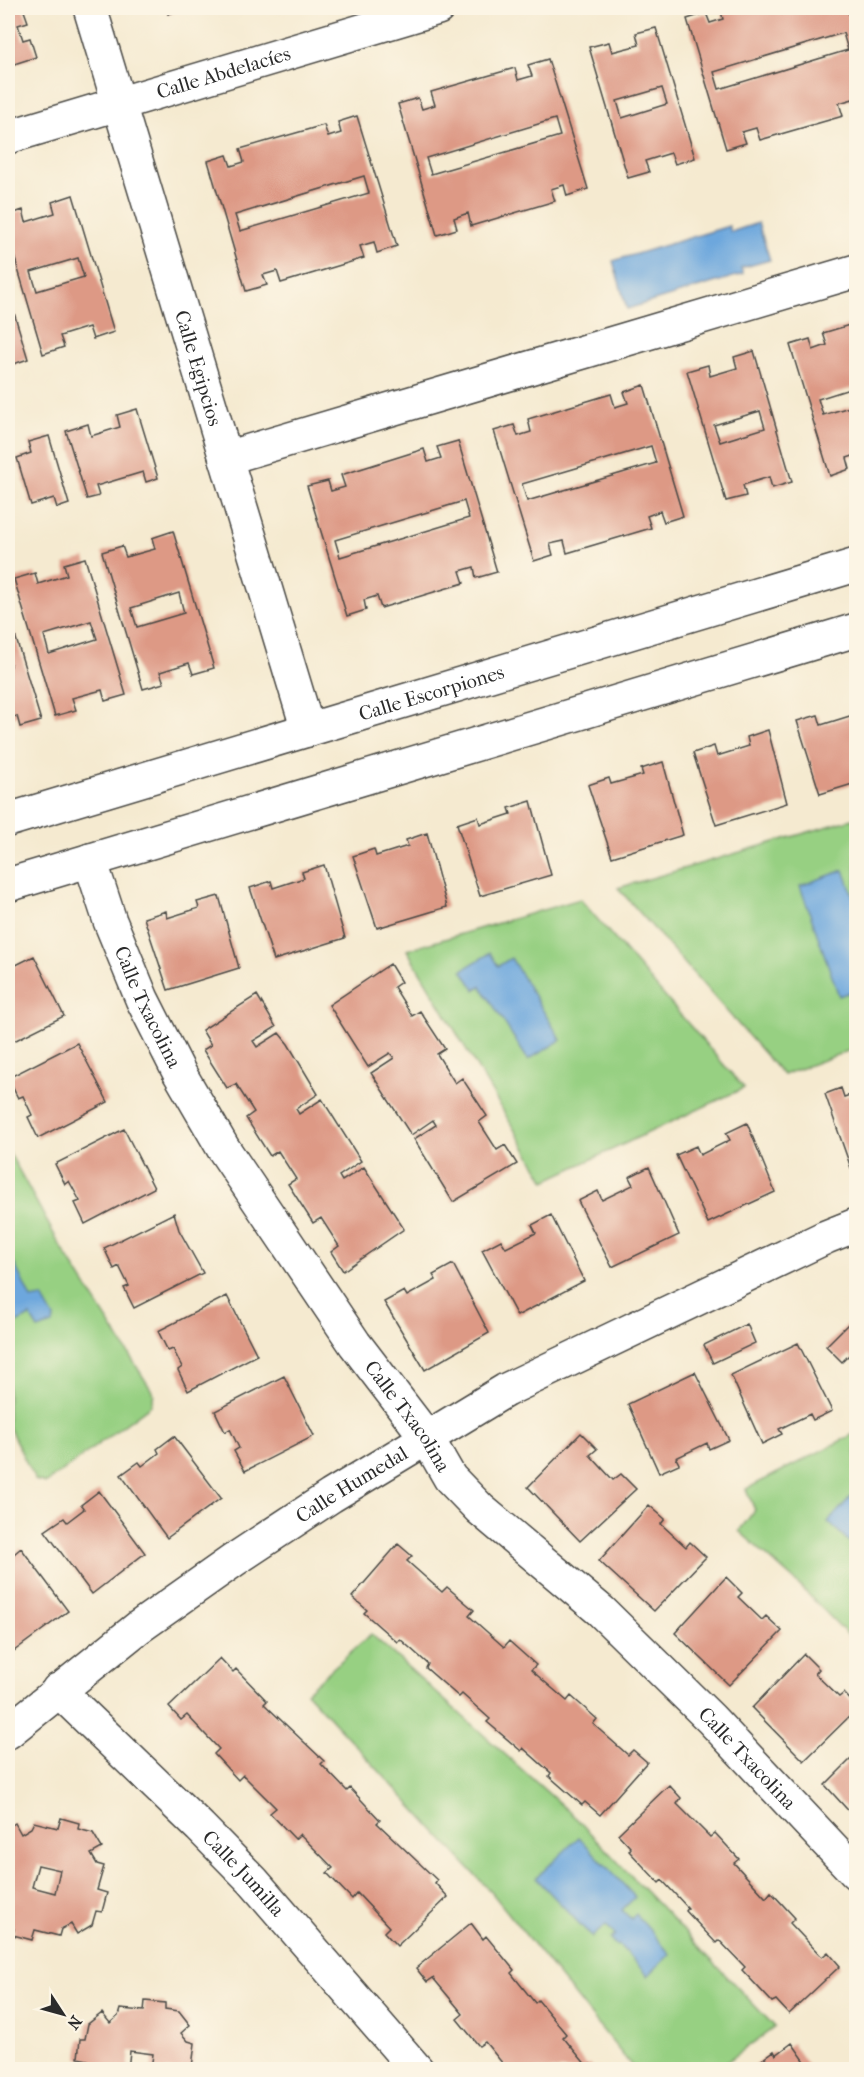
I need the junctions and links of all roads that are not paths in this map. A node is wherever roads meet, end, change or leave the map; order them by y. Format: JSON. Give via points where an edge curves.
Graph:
{"nodes":[{"id":1,"x":90,"y":8,"type":"edge"},
{"id":2,"x":438,"y":8,"type":"edge"},
{"id":3,"x":119,"y":103,"type":"junction"},
{"id":4,"x":8,"y":137,"type":"edge"},
{"id":5,"x":856,"y":271,"type":"edge"},
{"id":6,"x":226,"y":458,"type":"junction"},
{"id":7,"x":856,"y":565,"type":"edge"},
{"id":8,"x":856,"y":630,"type":"edge"},
{"id":9,"x":308,"y":730,"type":"junction"},
{"id":10,"x":8,"y":820,"type":"edge"},
{"id":11,"x":90,"y":860,"type":"junction"},
{"id":12,"x":8,"y":885,"type":"edge"},
{"id":13,"x":856,"y":1225,"type":"edge"},
{"id":14,"x":427,"y":1438,"type":"junction"},
{"id":15,"x":58,"y":1690,"type":"junction"},
{"id":16,"x":8,"y":1732,"type":"edge"},
{"id":17,"x":856,"y":1872,"type":"edge"},
{"id":18,"x":417,"y":2070,"type":"edge"}],
"edges":[{"from":1,"to":3,"type":"street","name":"Calle Egipcios"},
{"from":2,"to":3,"type":"street","name":"Calle Abdelacíes"},
{"from":3,"to":4,"type":"street","name":"Calle Abdelacíes"},
{"from":3,"to":6,"type":"street","name":"Calle Egipcios"},
{"from":5,"to":6,"type":"street"},
{"from":6,"to":9,"type":"street","name":"Calle Egipcios"},
{"from":7,"to":9,"type":"street","name":"Calle Escorpiones"},
{"from":8,"to":11,"type":"street"},
{"from":9,"to":10,"type":"street","name":"Calle Escorpiones"},
{"from":11,"to":12,"type":"street"},
{"from":11,"to":14,"type":"street","name":"Calle Txacolina","via":[[142,999],[223,1148],[355,1344]]},
{"from":13,"to":14,"type":"street","name":"Calle Humedal","via":[[506,1390]]},
{"from":14,"to":15,"type":"street","name":"Calle Humedal","via":[[234,1560]]},
{"from":14,"to":17,"type":"street","name":"Calle Txacolina","via":[[462,1492],[601,1611],[711,1719]]},
{"from":15,"to":16,"type":"street","name":"Calle Humedal"},
{"from":15,"to":18,"type":"street","name":"Calle Jumilla","via":[[246,1874]]}]}
